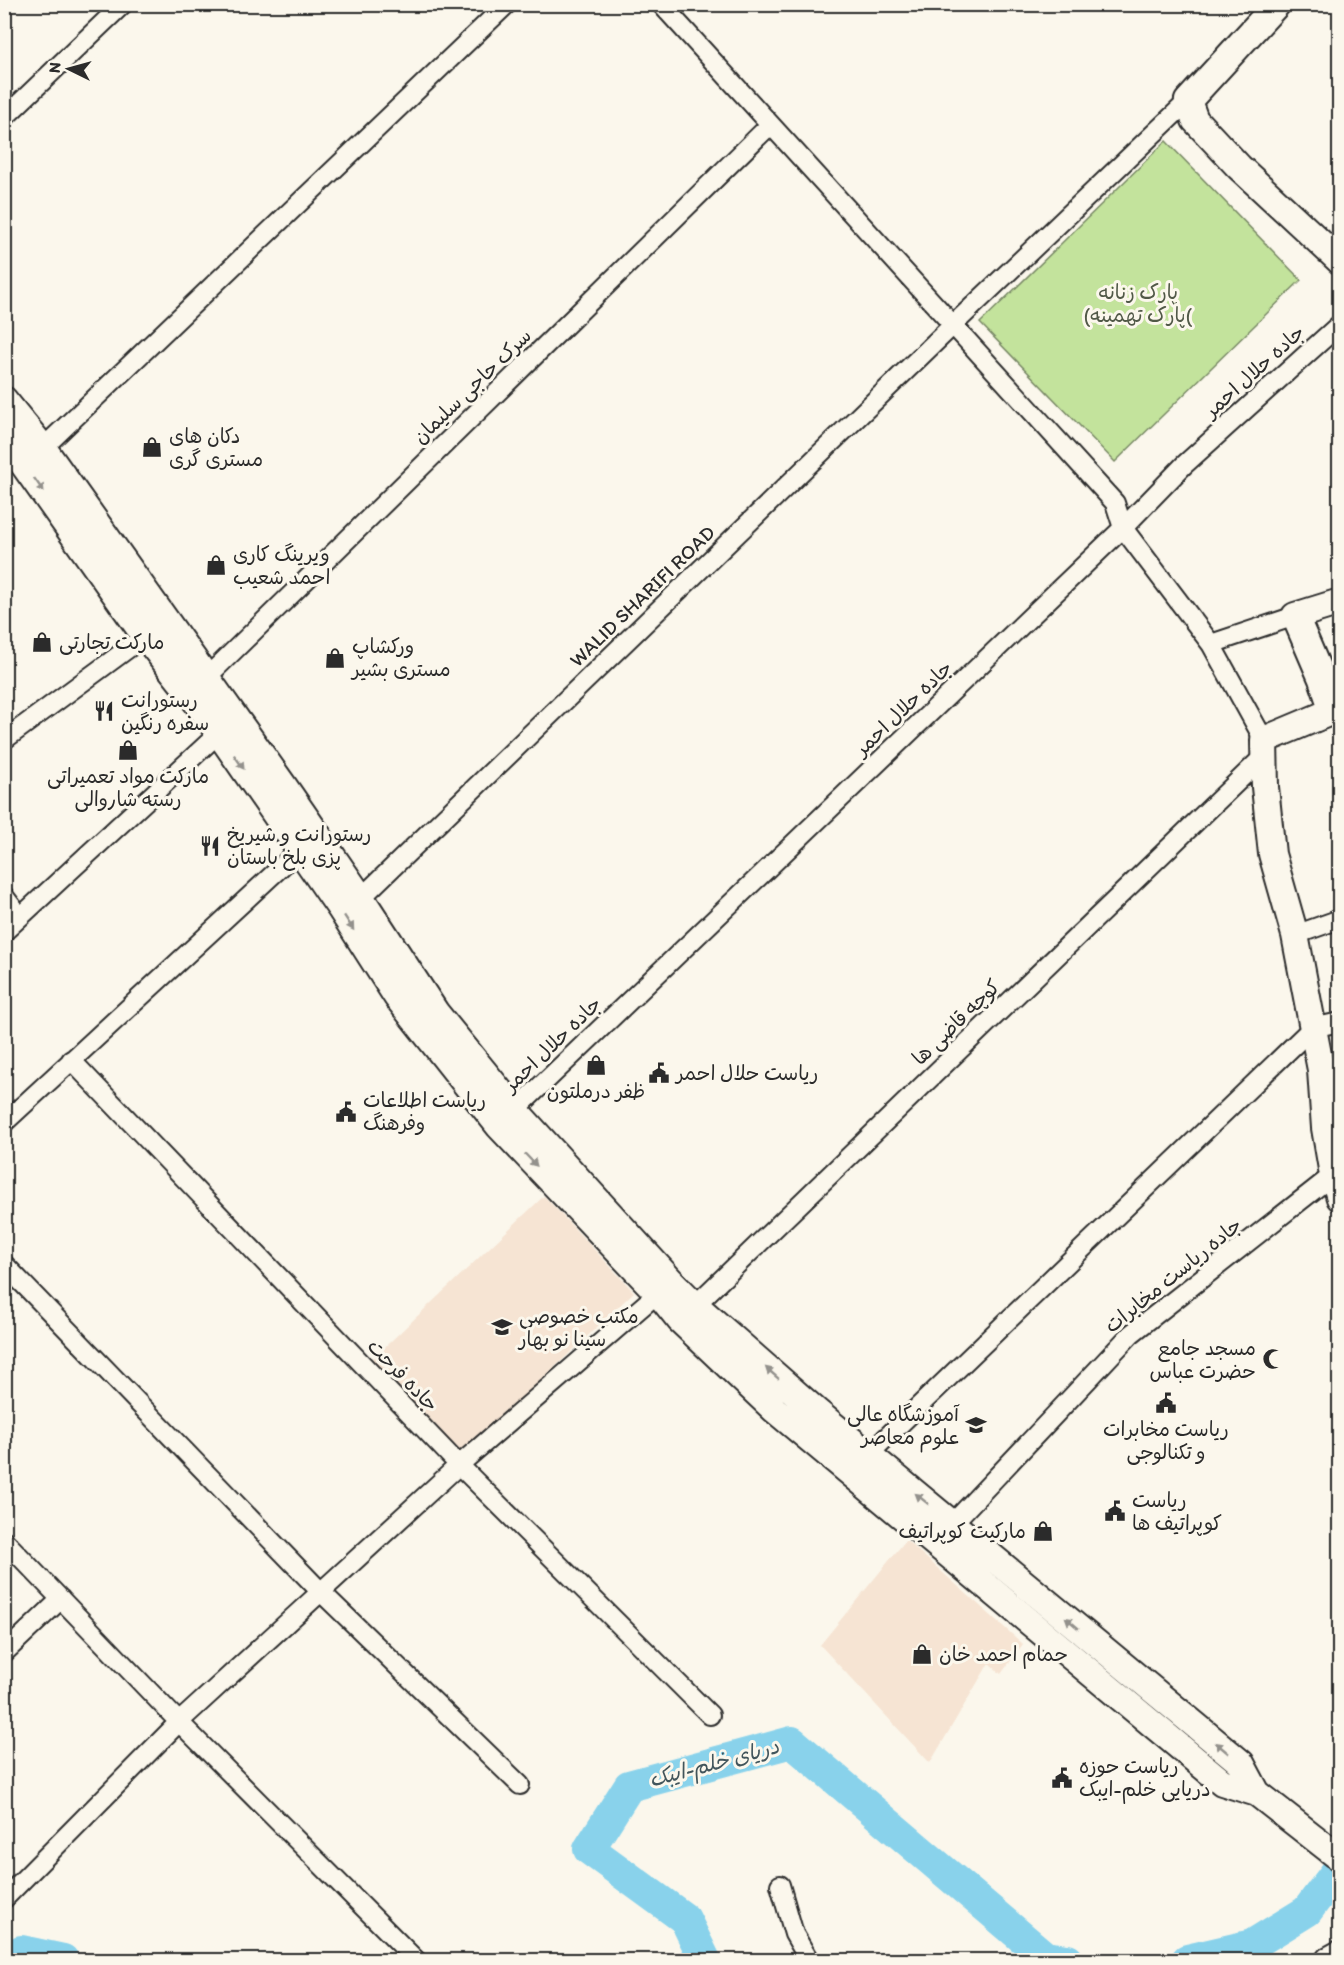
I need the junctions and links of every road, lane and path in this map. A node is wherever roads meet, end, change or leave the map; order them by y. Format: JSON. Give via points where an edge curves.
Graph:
{"nodes":[{"id":1,"x":123,"y":4,"type":"edge"},
{"id":2,"x":507,"y":4,"type":"edge"},
{"id":3,"x":661,"y":4,"type":"edge"},
{"id":4,"x":1277,"y":4,"type":"edge"},
{"id":5,"x":1188,"y":101,"type":"junction"},
{"id":6,"x":4,"y":118,"type":"edge"},
{"id":7,"x":770,"y":125,"type":"junction"},
{"id":8,"x":1340,"y":261,"type":"edge"},
{"id":9,"x":1340,"y":324,"type":"edge"},
{"id":10,"x":953,"y":325,"type":"junction"},
{"id":11,"x":4,"y":400,"type":"edge"},
{"id":12,"x":4,"y":437,"type":"edge"},
{"id":13,"x":43,"y":448,"type":"junction"},
{"id":14,"x":1124,"y":528,"type":"junction"},
{"id":15,"x":1340,"y":602,"type":"edge"},
{"id":16,"x":1295,"y":616,"type":"junction"},
{"id":17,"x":145,"y":636,"type":"junction"},
{"id":18,"x":1211,"y":644,"type":"junction"},
{"id":19,"x":206,"y":678,"type":"junction"},
{"id":20,"x":219,"y":734,"type":"junction"},
{"id":21,"x":4,"y":740,"type":"edge"},
{"id":22,"x":1264,"y":748,"type":"junction"},
{"id":23,"x":308,"y":842,"type":"junction"},
{"id":24,"x":4,"y":896,"type":"edge"},
{"id":25,"x":361,"y":898,"type":"junction"},
{"id":26,"x":20,"y":917,"type":"junction"},
{"id":27,"x":1340,"y":919,"type":"edge"},
{"id":28,"x":4,"y":932,"type":"edge"},
{"id":29,"x":1295,"y":934,"type":"junction"},
{"id":30,"x":1340,"y":1022,"type":"edge"},
{"id":31,"x":1312,"y":1028,"type":"junction"},
{"id":32,"x":71,"y":1060,"type":"junction"},
{"id":33,"x":507,"y":1118,"type":"junction"},
{"id":34,"x":4,"y":1124,"type":"edge"},
{"id":35,"x":1332,"y":1127,"type":"edge"},
{"id":36,"x":1336,"y":1186,"type":"edge"},
{"id":37,"x":4,"y":1264,"type":"edge"},
{"id":38,"x":665,"y":1287,"type":"junction"},
{"id":39,"x":688,"y":1312,"type":"junction"},
{"id":40,"x":868,"y":1455,"type":"junction"},
{"id":41,"x":459,"y":1465,"type":"junction"},
{"id":42,"x":952,"y":1524,"type":"junction"},
{"id":43,"x":4,"y":1540,"type":"edge"},
{"id":44,"x":321,"y":1592,"type":"junction"},
{"id":45,"x":61,"y":1599,"type":"junction"},
{"id":46,"x":4,"y":1653,"type":"edge"},
{"id":47,"x":710,"y":1715,"type":"dead end"},
{"id":48,"x":179,"y":1722,"type":"junction"},
{"id":49,"x":520,"y":1785,"type":"dead end"},
{"id":50,"x":1257,"y":1793,"type":"junction"},
{"id":51,"x":1340,"y":1858,"type":"edge"},
{"id":52,"x":780,"y":1885,"type":"dead end"},
{"id":53,"x":4,"y":1899,"type":"edge"},
{"id":54,"x":1340,"y":1954,"type":"edge"},
{"id":55,"x":416,"y":1960,"type":"edge"},
{"id":56,"x":809,"y":1960,"type":"edge"},
{"id":57,"x":1329,"y":1960,"type":"edge"}],
"edges":[{"from":1,"to":6,"type":"street"},
{"from":2,"to":13,"type":"street"},
{"from":3,"to":7,"type":"street"},
{"from":4,"to":5,"type":"street"},
{"from":5,"to":8,"type":"street","via":[[1195,120],[1239,167]]},
{"from":5,"to":10,"type":"street","name":"WALID SHARIFI ROAD"},
{"from":7,"to":10,"type":"street"},
{"from":7,"to":19,"type":"street","name":"سرک حاجی سلیمان"},
{"from":9,"to":14,"type":"street","name":"جاده حلال احمر","via":[[1184,465]]},
{"from":10,"to":14,"type":"street","via":[[1115,503]]},
{"from":10,"to":25,"type":"street","name":"WALID SHARIFI ROAD"},
{"from":11,"to":13,"type":"street"},
{"from":12,"to":17,"type":"street","one_way":true},
{"from":13,"to":19,"type":"street"},
{"from":14,"to":18,"type":"street"},
{"from":14,"to":33,"type":"street","name":"جاده حلال احمر"},
{"from":15,"to":16,"type":"street"},
{"from":16,"to":18,"type":"street"},
{"from":16,"to":22,"type":"street","via":[[1333,711]]},
{"from":17,"to":20,"type":"street"},
{"from":17,"to":21,"type":"street"},
{"from":18,"to":22,"type":"street"},
{"from":19,"to":23,"type":"street"},
{"from":20,"to":23,"type":"street","one_way":true},
{"from":20,"to":26,"type":"street"},
{"from":22,"to":29,"type":"street","via":[[1272,854]]},
{"from":22,"to":39,"type":"street","name":"کوچه قاضی ها"},
{"from":23,"to":25,"type":"street"},
{"from":23,"to":32,"type":"street"},
{"from":23,"to":33,"type":"street","one_way":true,"via":[[340,908],[397,998]]},
{"from":24,"to":26,"type":"street"},
{"from":25,"to":33,"type":"street"},
{"from":26,"to":28,"type":"street"},
{"from":27,"to":29,"type":"street"},
{"from":29,"to":31,"type":"street"},
{"from":30,"to":31,"type":"street"},
{"from":31,"to":35,"type":"street"},
{"from":31,"to":40,"type":"street"},
{"from":32,"to":34,"type":"street"},
{"from":32,"to":41,"type":"street","name":"جاده فرحت"},
{"from":33,"to":38,"type":"street"},
{"from":35,"to":36,"type":"street"},
{"from":36,"to":42,"type":"street","name":"جاده ریاست مخابرات","via":[[1131,1334]]},
{"from":37,"to":44,"type":"street"},
{"from":38,"to":39,"type":"street"},
{"from":38,"to":41,"type":"street"},
{"from":40,"to":39,"type":"street","one_way":true},
{"from":39,"to":50,"type":"street","via":[[775,1410],[1222,1782]]},
{"from":42,"to":40,"type":"street","one_way":true},
{"from":41,"to":44,"type":"street"},
{"from":41,"to":47,"type":"street","name":"جاده فرحت"},
{"from":50,"to":42,"type":"street","one_way":true,"via":[[1240,1763]]},
{"from":43,"to":45,"type":"street"},
{"from":44,"to":48,"type":"street"},
{"from":44,"to":49,"type":"street"},
{"from":45,"to":46,"type":"street"},
{"from":45,"to":48,"type":"street"},
{"from":48,"to":53,"type":"street"},
{"from":48,"to":55,"type":"street"},
{"from":50,"to":51,"type":"street"},
{"from":52,"to":56,"type":"street","via":[[794,1934]]},
{"from":54,"to":57,"type":"street"}]}
